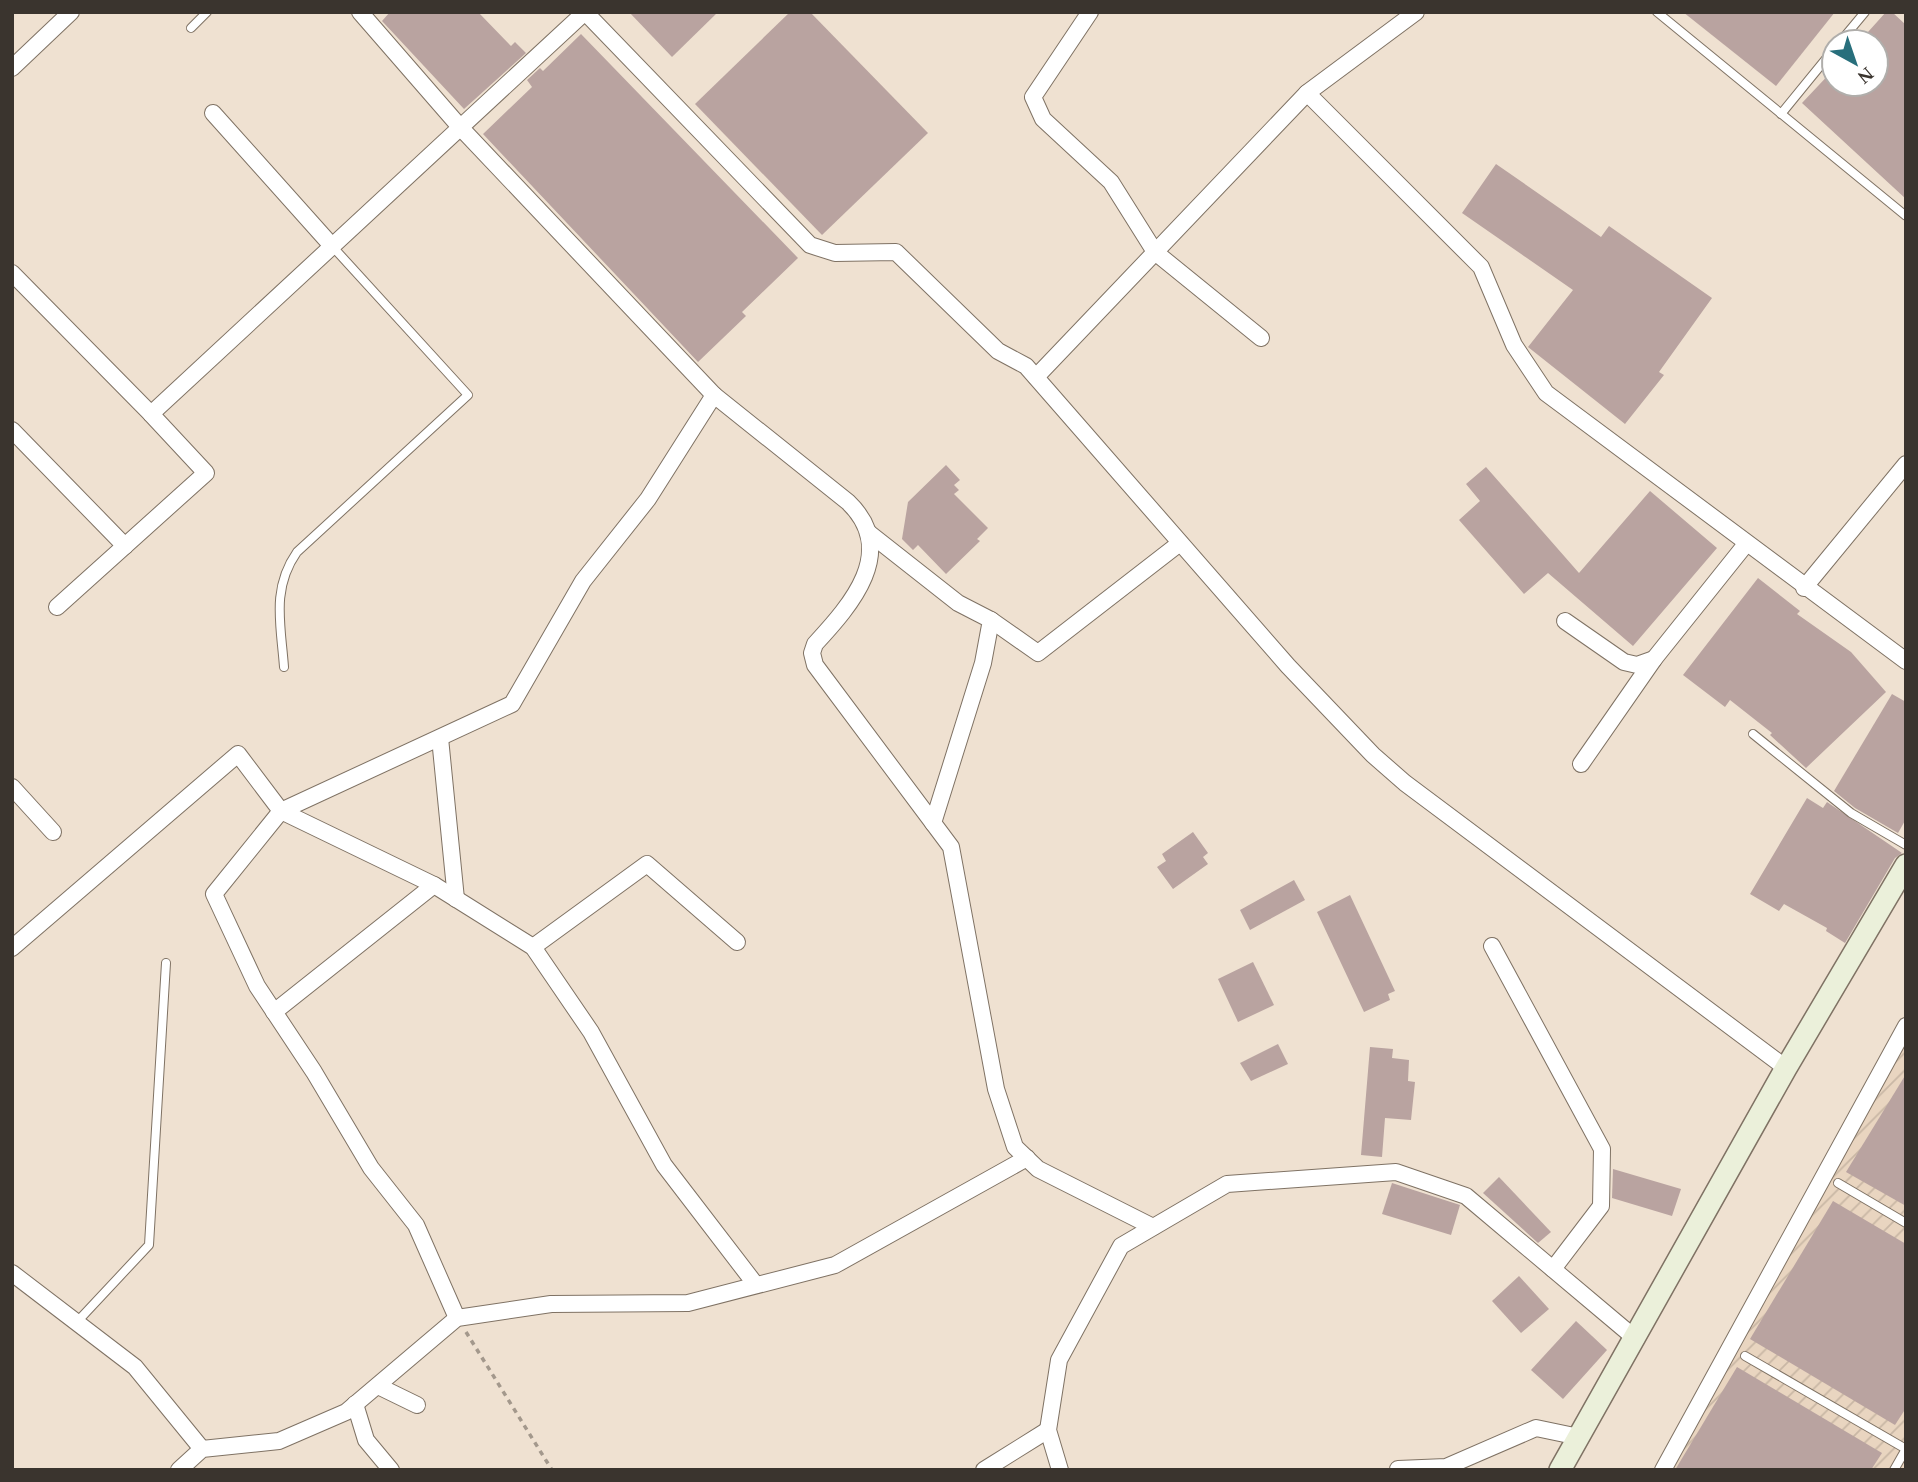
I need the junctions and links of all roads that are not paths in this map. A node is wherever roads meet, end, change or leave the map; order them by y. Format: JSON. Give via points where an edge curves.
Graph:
{"nodes":[{"id":1,"x":71,"y":12,"type":"edge"},
{"id":2,"x":207,"y":12,"type":"edge"},
{"id":3,"x":360,"y":12,"type":"edge"},
{"id":4,"x":585,"y":12,"type":"edge"},
{"id":5,"x":1090,"y":12,"type":"edge"},
{"id":6,"x":1416,"y":12,"type":"edge"},
{"id":7,"x":1657,"y":12,"type":"edge"},
{"id":8,"x":1865,"y":12,"type":"edge"},
{"id":9,"x":191,"y":28,"type":"dead end"},
{"id":10,"x":1852,"y":28,"type":"edge"},
{"id":11,"x":1820,"y":67,"type":"edge"},
{"id":12,"x":12,"y":68,"type":"edge"},
{"id":13,"x":1307,"y":93,"type":"junction"},
{"id":14,"x":213,"y":113,"type":"dead end"},
{"id":15,"x":1781,"y":114,"type":"junction"},
{"id":16,"x":460,"y":127,"type":"junction"},
{"id":17,"x":1906,"y":216,"type":"edge"},
{"id":18,"x":332,"y":246,"type":"junction"},
{"id":19,"x":1155,"y":252,"type":"junction"},
{"id":20,"x":12,"y":273,"type":"edge"},
{"id":21,"x":1261,"y":338,"type":"dead end"},
{"id":22,"x":1036,"y":377,"type":"junction"},
{"id":23,"x":714,"y":395,"type":"junction"},
{"id":24,"x":151,"y":414,"type":"junction"},
{"id":25,"x":12,"y":430,"type":"edge"},
{"id":26,"x":1906,"y":464,"type":"edge"},
{"id":27,"x":869,"y":533,"type":"junction"},
{"id":28,"x":1180,"y":543,"type":"junction"},
{"id":29,"x":1746,"y":544,"type":"junction"},
{"id":30,"x":125,"y":546,"type":"junction"},
{"id":31,"x":1804,"y":587,"type":"junction"},
{"id":32,"x":57,"y":607,"type":"dead end"},
{"id":33,"x":991,"y":620,"type":"junction"},
{"id":34,"x":1565,"y":621,"type":"dead end"},
{"id":35,"x":1654,"y":659,"type":"junction"},
{"id":36,"x":1906,"y":661,"type":"edge"},
{"id":37,"x":284,"y":667,"type":"dead end"},
{"id":38,"x":1753,"y":734,"type":"dead end"},
{"id":39,"x":440,"y":738,"type":"junction"},
{"id":40,"x":1581,"y":764,"type":"dead end"},
{"id":41,"x":12,"y":787,"type":"edge"},
{"id":42,"x":281,"y":811,"type":"junction"},
{"id":43,"x":933,"y":823,"type":"junction"},
{"id":44,"x":53,"y":832,"type":"dead end"},
{"id":45,"x":1906,"y":845,"type":"edge"},
{"id":46,"x":1906,"y":865,"type":"edge"},
{"id":47,"x":434,"y":885,"type":"junction"},
{"id":48,"x":456,"y":899,"type":"junction"},
{"id":49,"x":737,"y":942,"type":"dead end"},
{"id":50,"x":1492,"y":946,"type":"dead end"},
{"id":51,"x":533,"y":947,"type":"junction"},
{"id":52,"x":12,"y":948,"type":"edge"},
{"id":53,"x":166,"y":963,"type":"dead end"},
{"id":54,"x":274,"y":1012,"type":"junction"},
{"id":55,"x":1906,"y":1026,"type":"edge"},
{"id":56,"x":1786,"y":1068,"type":"junction"},
{"id":57,"x":1027,"y":1158,"type":"junction"},
{"id":58,"x":1839,"y":1183,"type":"dead end"},
{"id":59,"x":1906,"y":1223,"type":"edge"},
{"id":60,"x":1153,"y":1227,"type":"junction"},
{"id":61,"x":1553,"y":1269,"type":"junction"},
{"id":62,"x":12,"y":1273,"type":"edge"},
{"id":63,"x":757,"y":1285,"type":"junction"},
{"id":64,"x":457,"y":1318,"type":"junction"},
{"id":65,"x":76,"y":1323,"type":"junction"},
{"id":66,"x":1636,"y":1339,"type":"junction"},
{"id":67,"x":1745,"y":1356,"type":"dead end"},
{"id":68,"x":378,"y":1386,"type":"junction"},
{"id":69,"x":355,"y":1405,"type":"junction"},
{"id":70,"x":417,"y":1405,"type":"dead end"},
{"id":71,"x":1048,"y":1430,"type":"junction"},
{"id":72,"x":1579,"y":1437,"type":"junction"},
{"id":73,"x":202,"y":1449,"type":"junction"},
{"id":74,"x":1906,"y":1449,"type":"edge"},
{"id":75,"x":1398,"y":1469,"type":"edge"},
{"id":76,"x":179,"y":1470,"type":"edge"},
{"id":77,"x":391,"y":1470,"type":"edge"},
{"id":78,"x":984,"y":1470,"type":"edge"},
{"id":79,"x":1059,"y":1470,"type":"edge"},
{"id":80,"x":1560,"y":1470,"type":"edge"},
{"id":81,"x":1663,"y":1470,"type":"edge"},
{"id":82,"x":1894,"y":1470,"type":"edge"}],
"edges":[{"from":1,"to":12,"type":"street"},
{"from":2,"to":9,"type":"lane"},
{"from":3,"to":16,"type":"street"},
{"from":4,"to":16,"type":"street"},
{"from":4,"to":22,"type":"street","via":[[810,245],[835,253],[896,252],[998,351]]},
{"from":5,"to":19,"type":"street","via":[[1033,97],[1043,120],[1111,183]]},
{"from":6,"to":13,"type":"street"},
{"from":7,"to":15,"type":"lane"},
{"from":8,"to":10,"type":"lane"},
{"from":11,"to":15,"type":"lane"},
{"from":13,"to":19,"type":"street"},
{"from":13,"to":29,"type":"street","via":[[1481,267],[1514,345],[1546,393]]},
{"from":14,"to":18,"type":"street"},
{"from":15,"to":17,"type":"lane"},
{"from":16,"to":18,"type":"street"},
{"from":16,"to":23,"type":"street"},
{"from":18,"to":24,"type":"street"},
{"from":18,"to":37,"type":"lane","via":[[468,395],[303,547],[286,569],[279,589]]},
{"from":19,"to":21,"type":"street"},
{"from":19,"to":22,"type":"street"},
{"from":20,"to":24,"type":"street"},
{"from":22,"to":28,"type":"street"},
{"from":23,"to":27,"type":"street","via":[[848,502],[861,514]]},
{"from":23,"to":39,"type":"street","via":[[648,499],[583,581],[512,704]]},
{"from":24,"to":30,"type":"street","via":[[206,473]]},
{"from":25,"to":30,"type":"street"},
{"from":26,"to":31,"type":"street"},
{"from":27,"to":33,"type":"street","via":[[958,603]]},
{"from":27,"to":43,"type":"street","via":[[870,563],[859,590],[812,653],[815,665]]},
{"from":28,"to":33,"type":"street","via":[[1038,653]]},
{"from":28,"to":56,"type":"street","via":[[1288,666],[1405,783]]},
{"from":29,"to":31,"type":"street"},
{"from":29,"to":35,"type":"street"},
{"from":30,"to":32,"type":"street"},
{"from":31,"to":36,"type":"street"},
{"from":33,"to":43,"type":"street","via":[[983,663]]},
{"from":34,"to":35,"type":"street","via":[[1624,662],[1637,665]]},
{"from":35,"to":40,"type":"street"},
{"from":38,"to":45,"type":"lane","via":[[1851,813]]},
{"from":39,"to":42,"type":"street"},
{"from":39,"to":48,"type":"street"},
{"from":41,"to":44,"type":"street"},
{"from":42,"to":47,"type":"street"},
{"from":42,"to":52,"type":"street","via":[[238,754]]},
{"from":42,"to":54,"type":"street","via":[[214,894]]},
{"from":43,"to":57,"type":"street","via":[[951,847],[996,1089],[1015,1147]]},
{"from":46,"to":56,"type":"street"},
{"from":47,"to":48,"type":"street"},
{"from":47,"to":54,"type":"street"},
{"from":48,"to":51,"type":"street"},
{"from":49,"to":51,"type":"street","via":[[647,864]]},
{"from":50,"to":61,"type":"street","via":[[1602,1149],[1601,1206]]},
{"from":51,"to":63,"type":"street","via":[[591,1032],[664,1165]]},
{"from":53,"to":65,"type":"lane","via":[[149,1245]]},
{"from":54,"to":64,"type":"street","via":[[371,1168],[416,1225]]},
{"from":55,"to":81,"type":"street"},
{"from":56,"to":66,"type":"street"},
{"from":57,"to":60,"type":"street"},
{"from":57,"to":63,"type":"street","via":[[835,1265]]},
{"from":58,"to":59,"type":"lane"},
{"from":60,"to":61,"type":"street","via":[[1227,1184],[1396,1172],[1466,1196]]},
{"from":60,"to":71,"type":"street","via":[[1121,1246],[1059,1360]]},
{"from":61,"to":66,"type":"street"},
{"from":62,"to":65,"type":"street"},
{"from":63,"to":64,"type":"street","via":[[688,1303],[551,1304]]},
{"from":64,"to":68,"type":"street"},
{"from":65,"to":73,"type":"street","via":[[135,1367]]},
{"from":66,"to":72,"type":"street"},
{"from":67,"to":74,"type":"lane"},
{"from":68,"to":69,"type":"street"},
{"from":68,"to":70,"type":"street"},
{"from":69,"to":73,"type":"street","via":[[279,1441]]},
{"from":69,"to":77,"type":"street","via":[[366,1440]]},
{"from":71,"to":78,"type":"street"},
{"from":71,"to":79,"type":"street"},
{"from":72,"to":75,"type":"street","via":[[1536,1428],[1446,1467]]},
{"from":72,"to":80,"type":"street"},
{"from":73,"to":76,"type":"street"},
{"from":74,"to":82,"type":"lane"}]}
